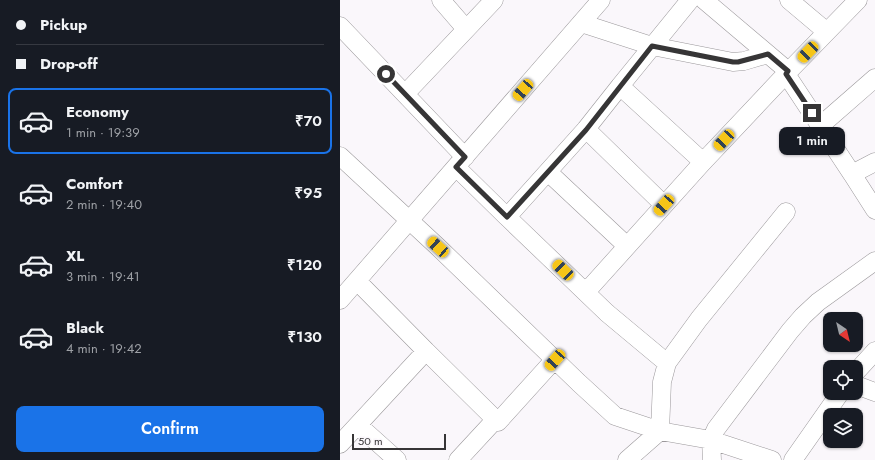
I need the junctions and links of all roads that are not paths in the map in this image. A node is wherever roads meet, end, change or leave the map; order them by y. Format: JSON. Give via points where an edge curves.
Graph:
{"nodes":[{"id":1,"x":441,"y":0,"type":"edge"},
{"id":2,"x":494,"y":0,"type":"edge"},
{"id":3,"x":601,"y":0,"type":"edge"},
{"id":4,"x":690,"y":0,"type":"edge"},
{"id":5,"x":704,"y":0,"type":"edge"},
{"id":6,"x":789,"y":0,"type":"edge"},
{"id":7,"x":858,"y":0,"type":"edge"},
{"id":8,"x":581,"y":23,"type":"junction"},
{"id":9,"x":340,"y":26,"type":"edge"},
{"id":10,"x":466,"y":29,"type":"junction"},
{"id":11,"x":827,"y":32,"type":"junction"},
{"id":12,"x":652,"y":46,"type":"junction"},
{"id":13,"x":768,"y":54,"type":"junction"},
{"id":14,"x":787,"y":73,"type":"junction"},
{"id":15,"x":875,"y":78,"type":"edge"},
{"id":16,"x":620,"y":86,"type":"junction"},
{"id":17,"x":405,"y":94,"type":"junction"},
{"id":18,"x":820,"y":126,"type":"junction"},
{"id":19,"x":586,"y":130,"type":"junction"},
{"id":20,"x":340,"y":156,"type":"edge"},
{"id":21,"x":460,"y":162,"type":"junction"},
{"id":22,"x":703,"y":162,"type":"junction"},
{"id":23,"x":875,"y":162,"type":"edge"},
{"id":24,"x":548,"y":172,"type":"junction"},
{"id":25,"x":852,"y":174,"type":"junction"},
{"id":26,"x":664,"y":205,"type":"junction"},
{"id":27,"x":875,"y":210,"type":"edge"},
{"id":28,"x":786,"y":212,"type":"dead end"},
{"id":29,"x":507,"y":217,"type":"junction"},
{"id":30,"x":409,"y":221,"type":"junction"},
{"id":31,"x":627,"y":246,"type":"junction"},
{"id":32,"x":875,"y":261,"type":"edge"},
{"id":33,"x":357,"y":281,"type":"junction"},
{"id":34,"x":586,"y":292,"type":"junction"},
{"id":35,"x":340,"y":300,"type":"edge"},
{"id":36,"x":426,"y":351,"type":"junction"},
{"id":37,"x":875,"y":351,"type":"edge"},
{"id":38,"x":555,"y":360,"type":"junction"},
{"id":39,"x":667,"y":363,"type":"junction"},
{"id":40,"x":863,"y":364,"type":"edge"},
{"id":41,"x":863,"y":388,"type":"edge"},
{"id":42,"x":875,"y":392,"type":"edge"},
{"id":43,"x":835,"y":400,"type":"edge"},
{"id":44,"x":495,"y":420,"type":"junction"},
{"id":45,"x":358,"y":425,"type":"junction"},
{"id":46,"x":660,"y":431,"type":"junction"},
{"id":47,"x":711,"y":440,"type":"junction"},
{"id":48,"x":340,"y":444,"type":"edge"},
{"id":49,"x":397,"y":460,"type":"edge"},
{"id":50,"x":458,"y":460,"type":"edge"},
{"id":51,"x":627,"y":460,"type":"edge"},
{"id":52,"x":712,"y":460,"type":"edge"},
{"id":53,"x":772,"y":460,"type":"edge"},
{"id":54,"x":792,"y":460,"type":"edge"}],
"edges":[{"from":1,"to":10,"type":"street"},
{"from":2,"to":10,"type":"street"},
{"from":3,"to":8,"type":"street"},
{"from":4,"to":12,"type":"street"},
{"from":5,"to":13,"type":"street"},
{"from":6,"to":11,"type":"street"},
{"from":7,"to":11,"type":"street"},
{"from":8,"to":12,"type":"street"},
{"from":8,"to":21,"type":"street"},
{"from":9,"to":17,"type":"street"},
{"from":10,"to":17,"type":"street"},
{"from":11,"to":14,"type":"street"},
{"from":12,"to":13,"type":"street","via":[[733,62]]},
{"from":12,"to":16,"type":"street"},
{"from":13,"to":14,"type":"street"},
{"from":14,"to":18,"type":"street"},
{"from":14,"to":22,"type":"street"},
{"from":15,"to":18,"type":"street"},
{"from":16,"to":19,"type":"street"},
{"from":16,"to":22,"type":"street"},
{"from":17,"to":21,"type":"street"},
{"from":18,"to":25,"type":"street"},
{"from":19,"to":24,"type":"street"},
{"from":19,"to":26,"type":"street"},
{"from":20,"to":30,"type":"street"},
{"from":21,"to":29,"type":"street"},
{"from":21,"to":30,"type":"street"},
{"from":22,"to":26,"type":"street"},
{"from":23,"to":25,"type":"street"},
{"from":24,"to":29,"type":"street"},
{"from":24,"to":31,"type":"street"},
{"from":25,"to":27,"type":"street"},
{"from":26,"to":31,"type":"street"},
{"from":28,"to":39,"type":"street","via":[[699,319]]},
{"from":29,"to":34,"type":"street"},
{"from":30,"to":33,"type":"street"},
{"from":30,"to":38,"type":"street"},
{"from":31,"to":34,"type":"street"},
{"from":32,"to":47,"type":"street","via":[[818,302],[803,316],[716,429]]},
{"from":33,"to":35,"type":"street"},
{"from":33,"to":36,"type":"street"},
{"from":34,"to":39,"type":"street"},
{"from":36,"to":44,"type":"street"},
{"from":36,"to":45,"type":"street"},
{"from":37,"to":40,"type":"street"},
{"from":38,"to":44,"type":"street","via":[[498,422]]},
{"from":38,"to":46,"type":"street","via":[[615,416]]},
{"from":39,"to":46,"type":"street","via":[[662,382]]},
{"from":41,"to":42,"type":"street"},
{"from":43,"to":54,"type":"street"},
{"from":44,"to":50,"type":"street"},
{"from":45,"to":48,"type":"street"},
{"from":45,"to":49,"type":"street"},
{"from":46,"to":47,"type":"street"},
{"from":46,"to":51,"type":"street"},
{"from":47,"to":52,"type":"street"},
{"from":47,"to":53,"type":"street"}]}
